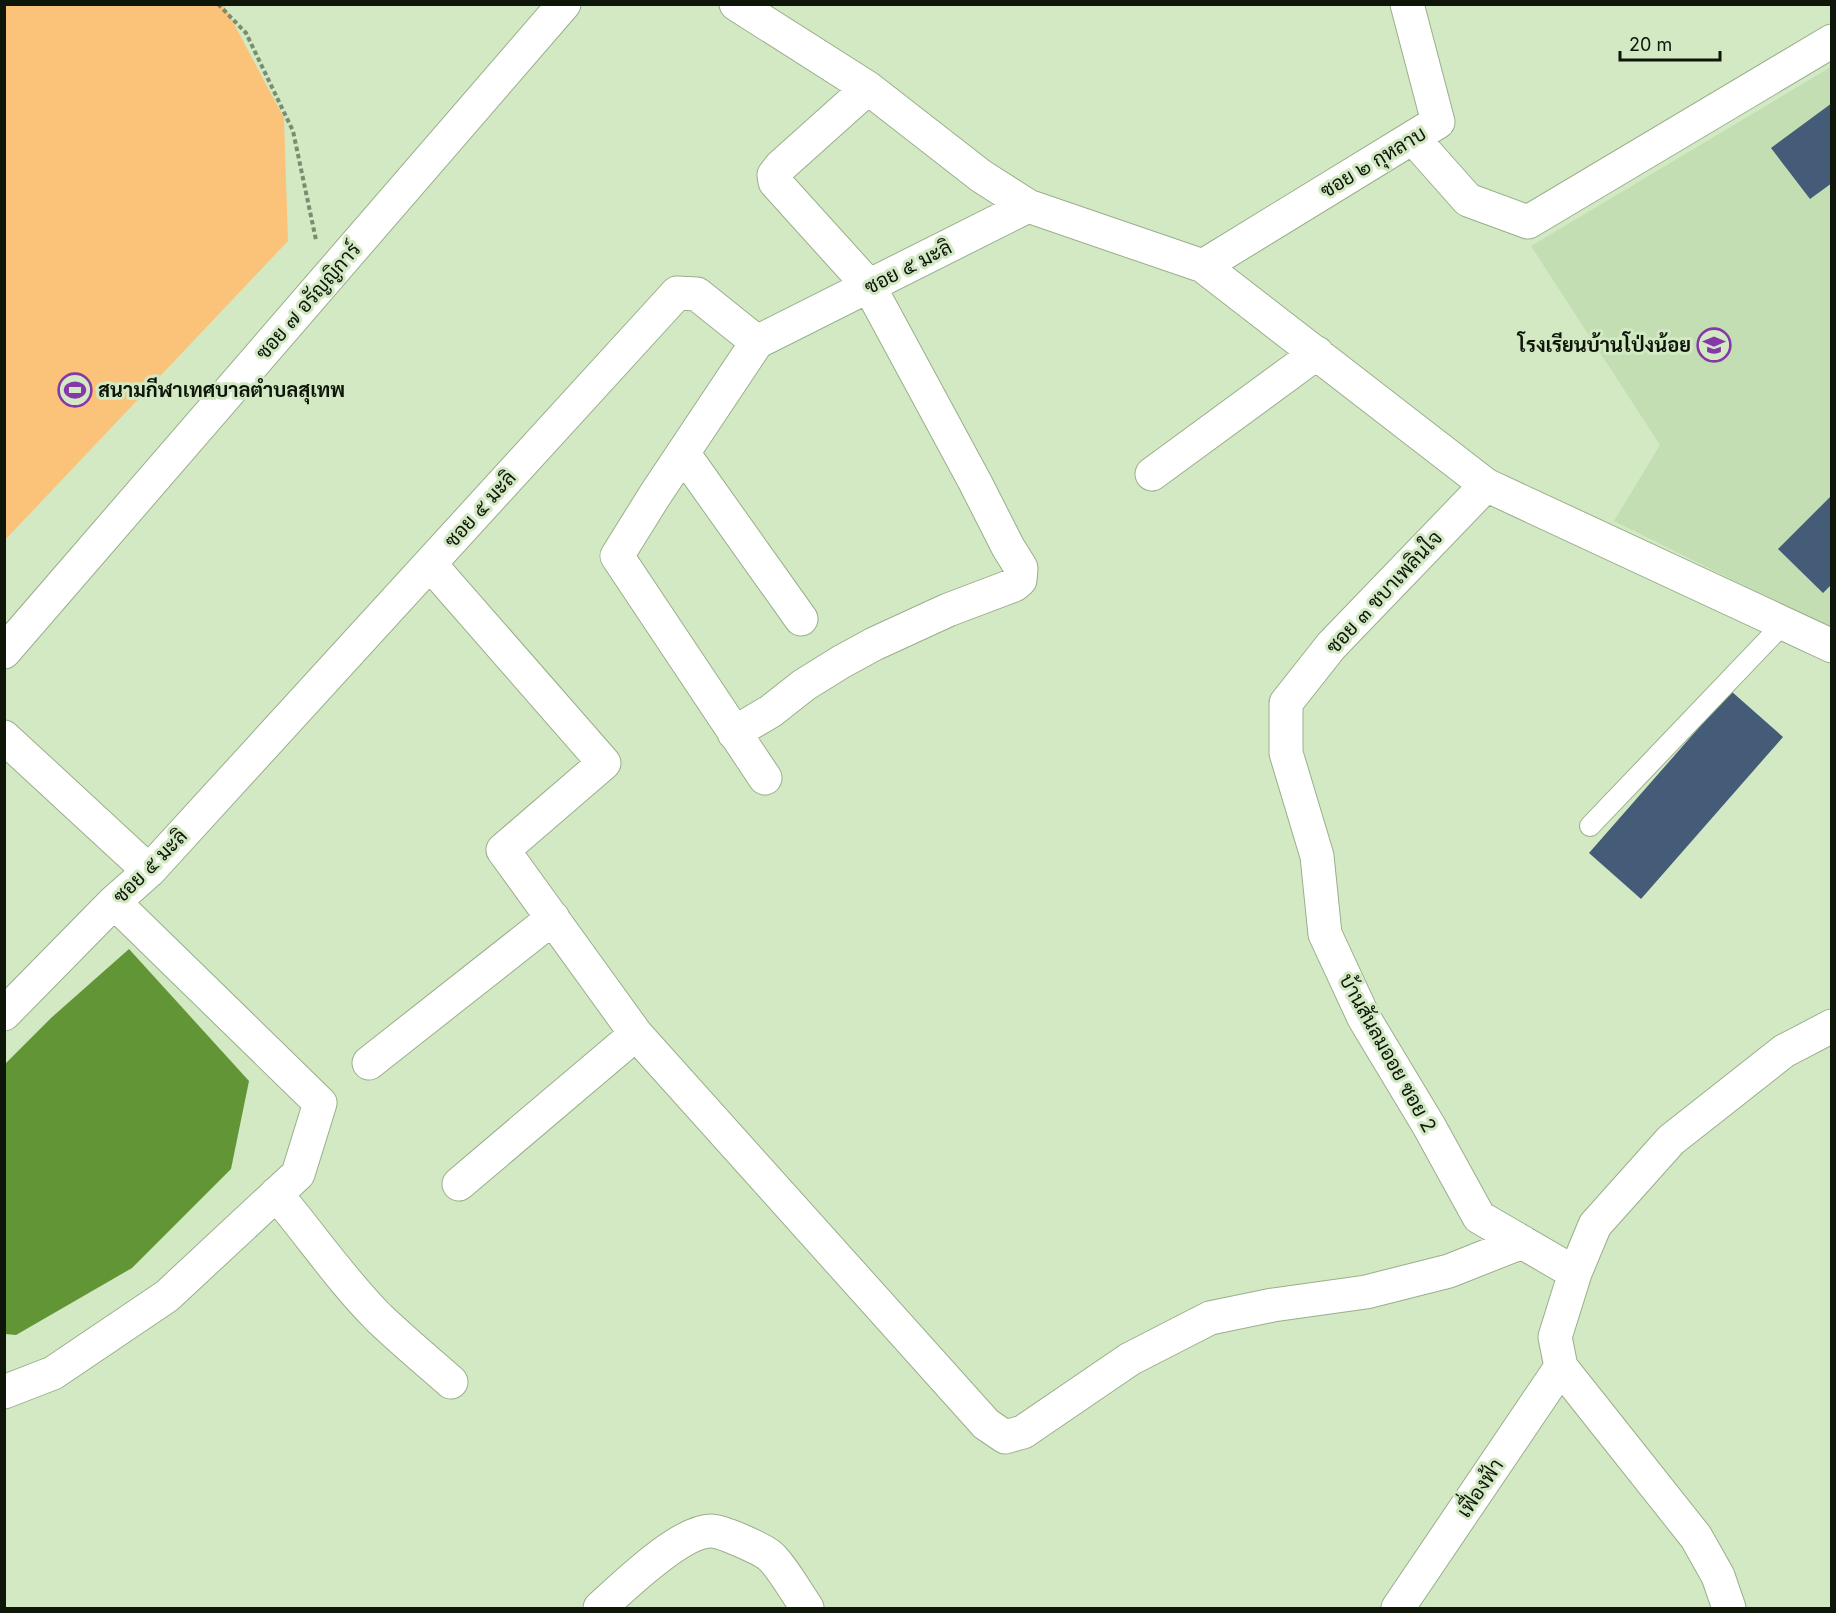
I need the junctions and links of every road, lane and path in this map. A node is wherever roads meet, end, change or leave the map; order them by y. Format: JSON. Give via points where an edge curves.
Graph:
{"nodes":[{"id":1,"x":218,"y":4,"type":"edge"},
{"id":2,"x":564,"y":4,"type":"edge"},
{"id":3,"x":1407,"y":4,"type":"edge"},
{"id":4,"x":762,"y":10,"type":"edge"},
{"id":5,"x":1832,"y":41,"type":"edge"},
{"id":6,"x":868,"y":88,"type":"junction"},
{"id":7,"x":1413,"y":138,"type":"junction"},
{"id":8,"x":1028,"y":206,"type":"junction"},
{"id":9,"x":1203,"y":266,"type":"junction"},
{"id":10,"x":325,"y":281,"type":"junction"},
{"id":11,"x":869,"y":286,"type":"junction"},
{"id":12,"x":756,"y":342,"type":"junction"},
{"id":13,"x":1317,"y":353,"type":"junction"},
{"id":14,"x":683,"y":453,"type":"junction"},
{"id":15,"x":1152,"y":474,"type":"dead end"},
{"id":16,"x":1486,"y":485,"type":"junction"},
{"id":17,"x":430,"y":564,"type":"junction"},
{"id":18,"x":801,"y":619,"type":"dead end"},
{"id":19,"x":1784,"y":623,"type":"junction"},
{"id":20,"x":1832,"y":646,"type":"edge"},
{"id":21,"x":4,"y":652,"type":"edge"},
{"id":22,"x":1286,"y":704,"type":"joint"},
{"id":23,"x":734,"y":733,"type":"junction"},
{"id":24,"x":4,"y":736,"type":"edge"},
{"id":25,"x":765,"y":778,"type":"dead end"},
{"id":26,"x":1590,"y":826,"type":"dead end"},
{"id":27,"x":149,"y":871,"type":"junction"},
{"id":28,"x":114,"y":902,"type":"junction"},
{"id":29,"x":553,"y":918,"type":"junction"},
{"id":30,"x":4,"y":1014,"type":"edge"},
{"id":31,"x":1832,"y":1026,"type":"edge"},
{"id":32,"x":636,"y":1034,"type":"junction"},
{"id":33,"x":369,"y":1063,"type":"dead end"},
{"id":34,"x":459,"y":1184,"type":"dead end"},
{"id":35,"x":276,"y":1194,"type":"junction"},
{"id":36,"x":1522,"y":1242,"type":"junction"},
{"id":37,"x":1575,"y":1273,"type":"junction"},
{"id":38,"x":1561,"y":1366,"type":"junction"},
{"id":39,"x":451,"y":1382,"type":"dead end"},
{"id":40,"x":4,"y":1392,"type":"edge"},
{"id":41,"x":600,"y":1608,"type":"edge"},
{"id":42,"x":807,"y":1608,"type":"edge"},
{"id":43,"x":1398,"y":1608,"type":"edge"},
{"id":44,"x":1729,"y":1608,"type":"edge"}],
"edges":[{"from":1,"to":10,"type":"path","via":[[246,33],[293,131]]},
{"from":2,"to":10,"type":"street","name":"ซอย ๗ อรัญญิการ์"},
{"from":3,"to":7,"type":"street","name":"ซอย ๒ กุหลาบ","via":[[1438,122]]},
{"from":4,"to":6,"type":"street"},
{"from":5,"to":7,"type":"street","via":[[1528,222],[1468,200]]},
{"from":6,"to":8,"type":"street","via":[[981,176]]},
{"from":6,"to":11,"type":"street","via":[[774,175],[775,182]]},
{"from":7,"to":9,"type":"street","name":"ซอย ๒ กุหลาบ"},
{"from":8,"to":9,"type":"street"},
{"from":8,"to":11,"type":"street","name":"ซอย ๕ มะลิ"},
{"from":9,"to":13,"type":"street"},
{"from":10,"to":21,"type":"street","name":"ซอย ๗ อรัญญิการ์"},
{"from":11,"to":12,"type":"street","name":"ซอย ๕ มะลิ"},
{"from":11,"to":23,"type":"street","via":[[1022,575],[1014,585],[948,610],[841,662]]},
{"from":12,"to":14,"type":"street"},
{"from":12,"to":17,"type":"street","name":"ซอย ๕ มะลิ","via":[[697,294],[677,293]]},
{"from":13,"to":15,"type":"street"},
{"from":13,"to":16,"type":"street"},
{"from":14,"to":18,"type":"street"},
{"from":14,"to":23,"type":"street","via":[[617,556]]},
{"from":16,"to":19,"type":"street"},
{"from":16,"to":22,"type":"street","name":"ซอย ๓ ชบาเพลินใจ","via":[[1331,646]]},
{"from":17,"to":27,"type":"street","name":"ซอย ๕ มะลิ"},
{"from":17,"to":29,"type":"street","via":[[604,763],[503,850]]},
{"from":19,"to":20,"type":"street"},
{"from":19,"to":26,"type":"lane"},
{"from":22,"to":36,"type":"street","name":"บ้านสันลมออย ซอย 2","via":[[1286,753],[1317,856],[1325,934],[1364,1018],[1479,1217]]},
{"from":23,"to":25,"type":"street"},
{"from":24,"to":27,"type":"street"},
{"from":27,"to":28,"type":"street","name":"ซอย ๕ มะลิ"},
{"from":28,"to":30,"type":"street","name":"ซอย ๕ มะลิ"},
{"from":28,"to":35,"type":"street","via":[[320,1103],[298,1174]]},
{"from":29,"to":32,"type":"street"},
{"from":29,"to":33,"type":"street"},
{"from":31,"to":37,"type":"street","via":[[1784,1051],[1671,1140],[1595,1224]]},
{"from":32,"to":34,"type":"street"},
{"from":32,"to":36,"type":"street","via":[[986,1425],[1005,1437],[1023,1432],[1130,1359],[1210,1318],[1376,1289],[1449,1271]]},
{"from":35,"to":39,"type":"street","via":[[379,1318]]},
{"from":35,"to":40,"type":"street","via":[[167,1296],[53,1373]]},
{"from":36,"to":37,"type":"street","name":"บ้านสันลมออย ซอย 2"},
{"from":37,"to":38,"type":"street","via":[[1555,1337]]},
{"from":38,"to":43,"type":"street","name":"เฟื่องฟ้า"},
{"from":38,"to":44,"type":"street","via":[[1696,1537],[1718,1576]]},
{"from":41,"to":42,"type":"street","via":[[667,1551],[692,1536],[713,1531],[771,1557]]}]}
